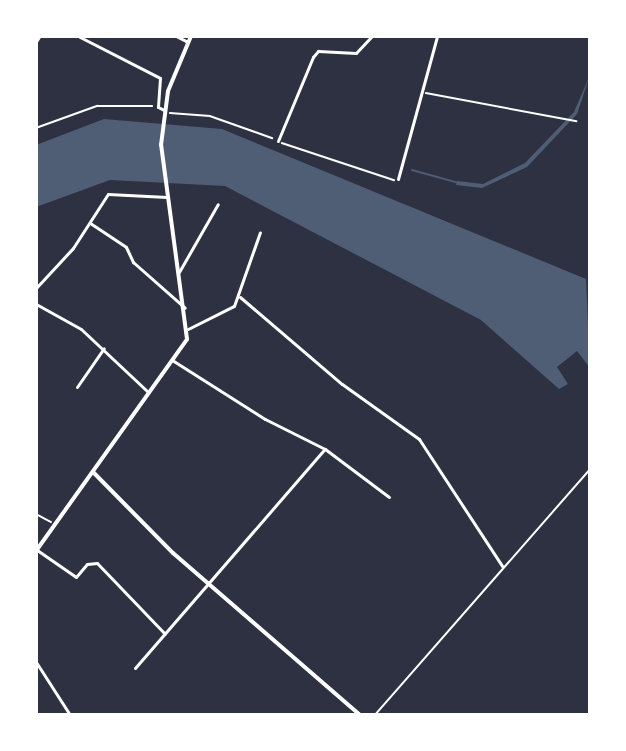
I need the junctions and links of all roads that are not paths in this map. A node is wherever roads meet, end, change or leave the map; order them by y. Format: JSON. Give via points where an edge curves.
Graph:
{"nodes":[{"id":1,"x":78,"y":36,"type":"edge"},
{"id":2,"x":176,"y":36,"type":"edge"},
{"id":3,"x":190,"y":36,"type":"edge"},
{"id":4,"x":372,"y":36,"type":"edge"},
{"id":5,"x":437,"y":36,"type":"edge"},
{"id":6,"x":188,"y":42,"type":"junction"},
{"id":7,"x":164,"y":110,"type":"junction"},
{"id":8,"x":278,"y":141,"type":"road end"},
{"id":9,"x":398,"y":179,"type":"road end"},
{"id":10,"x":167,"y":195,"type":"junction"},
{"id":11,"x":218,"y":204,"type":"dead end"},
{"id":12,"x":90,"y":223,"type":"junction"},
{"id":13,"x":260,"y":232,"type":"dead end"},
{"id":14,"x":179,"y":272,"type":"junction"},
{"id":15,"x":36,"y":288,"type":"edge"},
{"id":16,"x":240,"y":297,"type":"junction"},
{"id":17,"x":36,"y":304,"type":"edge"},
{"id":18,"x":185,"y":308,"type":"junction"},
{"id":19,"x":188,"y":329,"type":"junction"},
{"id":20,"x":104,"y":348,"type":"junction"},
{"id":21,"x":172,"y":360,"type":"junction"},
{"id":22,"x":77,"y":387,"type":"dead end"},
{"id":23,"x":148,"y":392,"type":"junction"},
{"id":24,"x":325,"y":449,"type":"junction"},
{"id":25,"x":590,"y":469,"type":"edge"},
{"id":26,"x":93,"y":472,"type":"junction"},
{"id":27,"x":389,"y":497,"type":"dead end"},
{"id":28,"x":36,"y":550,"type":"edge"},
{"id":29,"x":502,"y":566,"type":"junction"},
{"id":30,"x":208,"y":583,"type":"junction"},
{"id":31,"x":165,"y":634,"type":"junction"},
{"id":32,"x":36,"y":662,"type":"edge"},
{"id":33,"x":135,"y":668,"type":"dead end"},
{"id":34,"x":70,"y":715,"type":"edge"},
{"id":35,"x":360,"y":715,"type":"edge"},
{"id":36,"x":375,"y":715,"type":"edge"}],
"edges":[{"from":1,"to":7,"type":"street","via":[[160,78],[158,107]]},
{"from":2,"to":6,"type":"street"},
{"from":3,"to":6,"type":"main road"},
{"from":4,"to":8,"type":"street","via":[[356,53],[318,51]]},
{"from":5,"to":9,"type":"street"},
{"from":6,"to":7,"type":"main road"},
{"from":7,"to":10,"type":"main road"},
{"from":10,"to":12,"type":"street","via":[[108,194]]},
{"from":10,"to":14,"type":"main road"},
{"from":11,"to":14,"type":"street"},
{"from":12,"to":15,"type":"street"},
{"from":12,"to":18,"type":"street","via":[[126,247],[133,262]]},
{"from":13,"to":16,"type":"street"},
{"from":14,"to":18,"type":"main road"},
{"from":16,"to":19,"type":"street","via":[[214,321]]},
{"from":16,"to":29,"type":"street","via":[[342,384],[418,439]]},
{"from":17,"to":20,"type":"street"},
{"from":18,"to":19,"type":"main road"},
{"from":19,"to":21,"type":"main road"},
{"from":20,"to":22,"type":"street"},
{"from":20,"to":23,"type":"street"},
{"from":21,"to":23,"type":"main road"},
{"from":21,"to":24,"type":"street","via":[[245,407]]},
{"from":23,"to":26,"type":"main road"},
{"from":24,"to":27,"type":"street"},
{"from":24,"to":30,"type":"street"},
{"from":25,"to":29,"type":"lane"},
{"from":26,"to":28,"type":"main road"},
{"from":26,"to":30,"type":"main road"},
{"from":28,"to":31,"type":"street","via":[[76,577],[87,564],[97,563]]},
{"from":29,"to":36,"type":"lane"},
{"from":30,"to":31,"type":"street"},
{"from":30,"to":35,"type":"main road"},
{"from":31,"to":33,"type":"street"},
{"from":32,"to":34,"type":"street","via":[[68,705]]}]}
